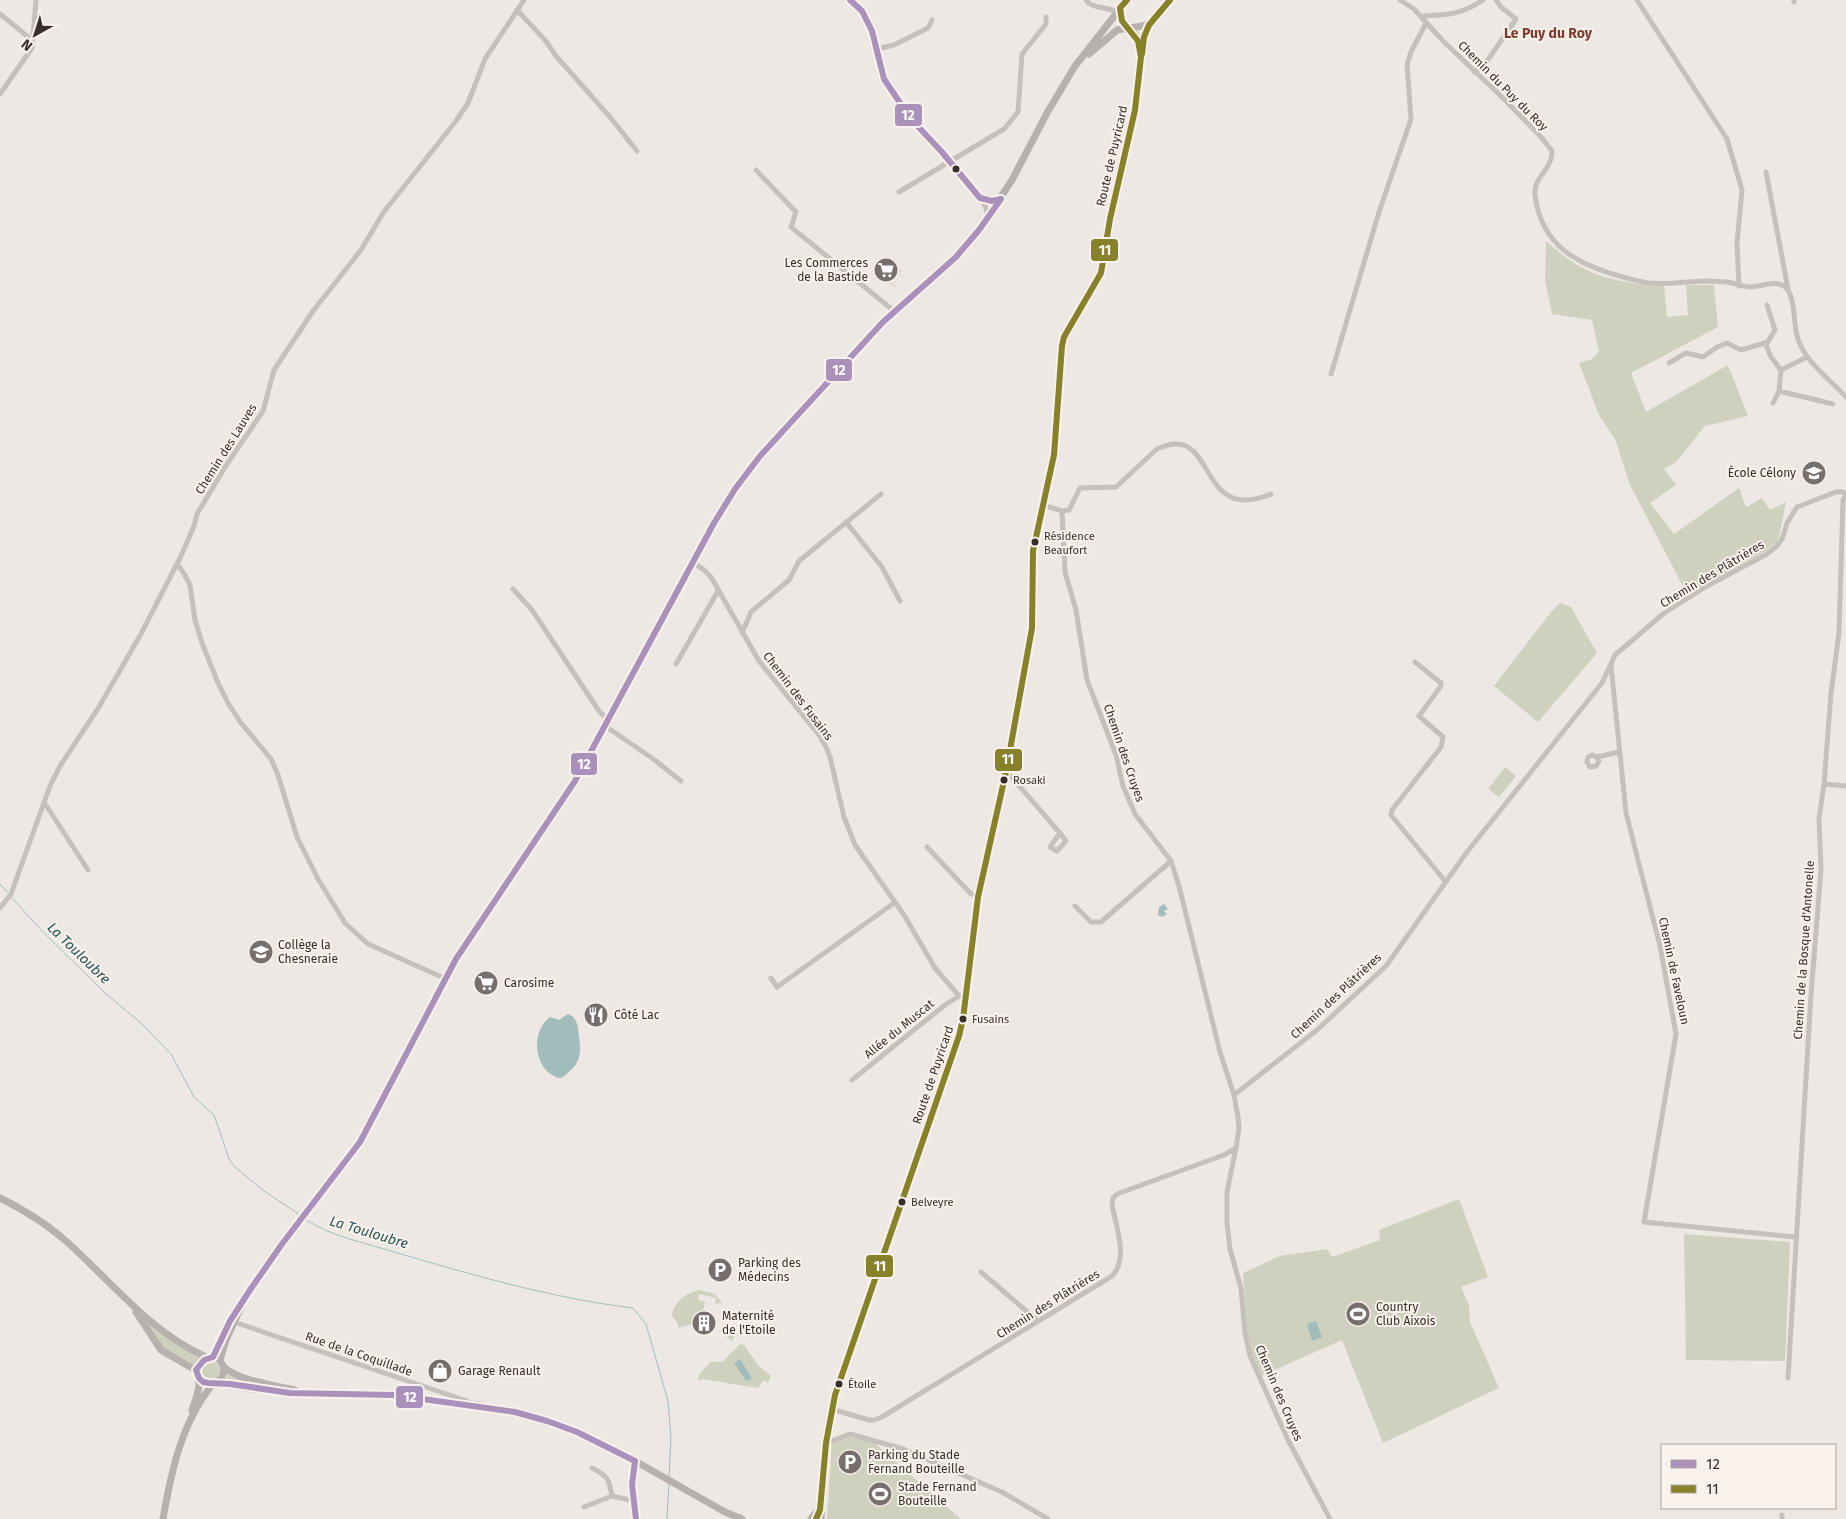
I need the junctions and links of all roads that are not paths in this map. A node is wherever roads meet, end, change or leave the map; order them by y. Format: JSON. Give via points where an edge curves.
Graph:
{"nodes":[{"id":1,"x":36,"y":0,"type":"edge"},
{"id":2,"x":524,"y":0,"type":"edge"},
{"id":3,"x":850,"y":0,"type":"edge"},
{"id":4,"x":1086,"y":0,"type":"edge"},
{"id":5,"x":1127,"y":0,"type":"edge"},
{"id":6,"x":1170,"y":0,"type":"edge"},
{"id":7,"x":1400,"y":0,"type":"edge"},
{"id":8,"x":1482,"y":0,"type":"edge"},
{"id":9,"x":1496,"y":0,"type":"edge"},
{"id":10,"x":1637,"y":0,"type":"edge"},
{"id":11,"x":1410,"y":3,"type":"edge"},
{"id":12,"x":517,"y":10,"type":"junction"},
{"id":13,"x":1119,"y":10,"type":"junction"},
{"id":14,"x":0,"y":14,"type":"edge"},
{"id":15,"x":1421,"y":16,"type":"junction"},
{"id":16,"x":1046,"y":17,"type":"dead end"},
{"id":17,"x":932,"y":20,"type":"dead end"},
{"id":18,"x":1150,"y":23,"type":"junction"},
{"id":19,"x":1426,"y":23,"type":"junction"},
{"id":20,"x":1128,"y":28,"type":"junction"},
{"id":21,"x":32,"y":40,"type":"junction"},
{"id":22,"x":877,"y":49,"type":"junction"},
{"id":23,"x":1141,"y":57,"type":"junction"},
{"id":24,"x":1075,"y":66,"type":"junction"},
{"id":25,"x":1474,"y":72,"type":"junction"},
{"id":26,"x":0,"y":94,"type":"edge"},
{"id":27,"x":637,"y":151,"type":"dead end"},
{"id":28,"x":950,"y":162,"type":"junction"},
{"id":29,"x":756,"y":170,"type":"dead end"},
{"id":30,"x":1766,"y":172,"type":"dead end"},
{"id":31,"x":898,"y":192,"type":"dead end"},
{"id":32,"x":980,"y":198,"type":"junction"},
{"id":33,"x":1001,"y":199,"type":"junction"},
{"id":34,"x":988,"y":218,"type":"junction"},
{"id":35,"x":1739,"y":286,"type":"junction"},
{"id":36,"x":1788,"y":289,"type":"junction"},
{"id":37,"x":1767,"y":305,"type":"dead end"},
{"id":38,"x":894,"y":311,"type":"junction"},
{"id":39,"x":1768,"y":342,"type":"junction"},
{"id":40,"x":1808,"y":357,"type":"junction"},
{"id":41,"x":1669,"y":363,"type":"dead end"},
{"id":42,"x":1781,"y":370,"type":"junction"},
{"id":43,"x":1331,"y":374,"type":"dead end"},
{"id":44,"x":1779,"y":391,"type":"junction"},
{"id":45,"x":1846,"y":397,"type":"edge"},
{"id":46,"x":1773,"y":403,"type":"dead end"},
{"id":47,"x":1833,"y":404,"type":"dead end"},
{"id":48,"x":1845,"y":492,"type":"edge"},
{"id":49,"x":881,"y":494,"type":"dead end"},
{"id":50,"x":1271,"y":494,"type":"dead end"},
{"id":51,"x":1043,"y":505,"type":"junction"},
{"id":52,"x":1062,"y":511,"type":"junction"},
{"id":53,"x":846,"y":522,"type":"junction"},
{"id":54,"x":693,"y":563,"type":"junction"},
{"id":55,"x":177,"y":564,"type":"junction"},
{"id":56,"x":513,"y":589,"type":"dead end"},
{"id":57,"x":718,"y":591,"type":"junction"},
{"id":58,"x":900,"y":601,"type":"dead end"},
{"id":59,"x":742,"y":633,"type":"junction"},
{"id":60,"x":1415,"y":662,"type":"dead end"},
{"id":61,"x":676,"y":664,"type":"dead end"},
{"id":62,"x":1611,"y":664,"type":"junction"},
{"id":63,"x":606,"y":723,"type":"junction"},
{"id":64,"x":1619,"y":752,"type":"junction"},
{"id":65,"x":1597,"y":757,"type":"dead end"},
{"id":66,"x":1006,"y":772,"type":"junction"},
{"id":67,"x":681,"y":781,"type":"dead end"},
{"id":68,"x":1824,"y":784,"type":"junction"},
{"id":69,"x":1846,"y":786,"type":"edge"},
{"id":70,"x":44,"y":802,"type":"junction"},
{"id":71,"x":1060,"y":833,"type":"dead end"},
{"id":72,"x":927,"y":847,"type":"dead end"},
{"id":73,"x":1171,"y":860,"type":"junction"},
{"id":74,"x":88,"y":870,"type":"dead end"},
{"id":75,"x":1445,"y":881,"type":"junction"},
{"id":76,"x":978,"y":897,"type":"junction"},
{"id":77,"x":894,"y":903,"type":"junction"},
{"id":78,"x":1075,"y":906,"type":"dead end"},
{"id":79,"x":0,"y":908,"type":"edge"},
{"id":80,"x":772,"y":978,"type":"dead end"},
{"id":81,"x":446,"y":979,"type":"junction"},
{"id":82,"x":963,"y":998,"type":"junction"},
{"id":83,"x":852,"y":1080,"type":"dead end"},
{"id":84,"x":1234,"y":1095,"type":"junction"},
{"id":85,"x":1236,"y":1148,"type":"junction"},
{"id":86,"x":0,"y":1198,"type":"edge"},
{"id":87,"x":1795,"y":1238,"type":"junction"},
{"id":88,"x":981,"y":1272,"type":"dead end"},
{"id":89,"x":125,"y":1298,"type":"junction"},
{"id":90,"x":240,"y":1307,"type":"junction"},
{"id":91,"x":234,"y":1322,"type":"junction"},
{"id":92,"x":1038,"y":1322,"type":"junction"},
{"id":93,"x":213,"y":1358,"type":"junction"},
{"id":94,"x":224,"y":1367,"type":"junction"},
{"id":95,"x":197,"y":1373,"type":"junction"},
{"id":96,"x":1788,"y":1378,"type":"dead end"},
{"id":97,"x":215,"y":1383,"type":"junction"},
{"id":98,"x":416,"y":1383,"type":"junction"},
{"id":99,"x":307,"y":1393,"type":"junction"},
{"id":100,"x":411,"y":1397,"type":"junction"},
{"id":101,"x":478,"y":1405,"type":"junction"},
{"id":102,"x":831,"y":1412,"type":"junction"},
{"id":103,"x":187,"y":1429,"type":"junction"},
{"id":104,"x":826,"y":1443,"type":"junction"},
{"id":105,"x":635,"y":1461,"type":"junction"},
{"id":106,"x":592,"y":1468,"type":"dead end"},
{"id":107,"x":612,"y":1496,"type":"junction"},
{"id":108,"x":634,"y":1501,"type":"junction"},
{"id":109,"x":584,"y":1507,"type":"dead end"},
{"id":110,"x":820,"y":1509,"type":"junction"},
{"id":111,"x":163,"y":1519,"type":"edge"},
{"id":112,"x":636,"y":1519,"type":"edge"},
{"id":113,"x":742,"y":1519,"type":"edge"},
{"id":114,"x":811,"y":1519,"type":"edge"},
{"id":115,"x":816,"y":1519,"type":"edge"},
{"id":116,"x":821,"y":1519,"type":"edge"},
{"id":117,"x":1048,"y":1519,"type":"edge"},
{"id":118,"x":1330,"y":1519,"type":"edge"}],
"edges":[{"from":1,"to":21,"type":"street"},
{"from":2,"to":12,"type":"street","name":"Chemin des Lauves"},
{"from":3,"to":22,"type":"street","via":[[862,11]]},
{"from":4,"to":13,"type":"street","via":[[1092,6]]},
{"from":5,"to":13,"type":"main road"},
{"from":6,"to":18,"type":"main road","name":"Route de Puyricard"},
{"from":7,"to":11,"type":"street","name":"Chemin du Puy du Roy"},
{"from":8,"to":15,"type":"street","via":[[1465,11]]},
{"from":9,"to":25,"type":"street","via":[[1516,19],[1483,68]]},
{"from":10,"to":35,"type":"street","via":[[1727,139],[1742,190]]},
{"from":11,"to":15,"type":"street","name":"Chemin du Puy du Roy"},
{"from":12,"to":27,"type":"street","via":[[546,40]]},
{"from":12,"to":55,"type":"street","name":"Chemin des Lauves","via":[[485,59],[468,103],[456,121],[383,213],[361,250],[313,311],[274,370],[263,411],[197,514]]},
{"from":13,"to":20,"type":"main road","name":"Route de Puyricard"},
{"from":13,"to":24,"type":"main road"},
{"from":14,"to":21,"type":"street"},
{"from":15,"to":19,"type":"street","name":"Chemin du Puy du Roy"},
{"from":16,"to":28,"type":"street","via":[[1046,24],[1022,54],[1018,112],[1004,129]]},
{"from":17,"to":22,"type":"street","via":[[928,28],[894,45]]},
{"from":18,"to":20,"type":"main road"},
{"from":18,"to":23,"type":"main road","name":"Route de Puyricard","via":[[1145,32]]},
{"from":19,"to":25,"type":"street","name":"Chemin du Puy du Roy"},
{"from":19,"to":43,"type":"street","via":[[1407,64],[1412,119],[1379,212]]},
{"from":20,"to":23,"type":"main road","name":"Route de Puyricard","via":[[1138,41]]},
{"from":20,"to":24,"type":"main road","via":[[1117,30]]},
{"from":21,"to":26,"type":"street","via":[[32,48]]},
{"from":22,"to":28,"type":"street","via":[[880,68],[894,97]]},
{"from":23,"to":51,"type":"main road","name":"Route de Puyricard","via":[[1135,110],[1101,273],[1062,346],[1054,455]]},
{"from":24,"to":33,"type":"main road"},
{"from":25,"to":35,"type":"street","name":"Chemin du Puy du Roy","via":[[1552,151],[1550,164],[1535,188],[1535,195],[1547,233],[1564,252],[1599,271],[1639,281],[1661,284],[1716,282]]},
{"from":28,"to":31,"type":"street"},
{"from":28,"to":32,"type":"street"},
{"from":29,"to":38,"type":"street","via":[[796,212],[791,226]]},
{"from":30,"to":36,"type":"street"},
{"from":32,"to":33,"type":"street"},
{"from":32,"to":34,"type":"street"},
{"from":33,"to":34,"type":"main road"},
{"from":34,"to":38,"type":"main road","via":[[956,257]]},
{"from":35,"to":36,"type":"street","name":"Chemin du Puy du Roy","via":[[1777,283]]},
{"from":36,"to":40,"type":"street","via":[[1795,331]]},
{"from":37,"to":39,"type":"street","via":[[1775,330]]},
{"from":38,"to":54,"type":"main road","via":[[760,456],[735,489]]},
{"from":39,"to":41,"type":"street","via":[[1740,350],[1727,343],[1703,357],[1686,352]]},
{"from":39,"to":42,"type":"street","via":[[1766,345],[1771,357]]},
{"from":40,"to":42,"type":"street"},
{"from":40,"to":45,"type":"street"},
{"from":42,"to":44,"type":"street"},
{"from":44,"to":46,"type":"street"},
{"from":44,"to":47,"type":"street"},
{"from":48,"to":62,"type":"street","name":"Chemin des Plâtrières","via":[[1836,492],[1797,507],[1782,539],[1767,554],[1663,614],[1615,655]]},
{"from":48,"to":68,"type":"street","name":"Chemin de la Bosque d'Antonelle","via":[[1839,633]]},
{"from":49,"to":53,"type":"street"},
{"from":50,"to":52,"type":"street","via":[[1260,499],[1233,499],[1224,494],[1194,451],[1184,445],[1165,445],[1116,487],[1080,488],[1069,510]]},
{"from":51,"to":52,"type":"street"},
{"from":51,"to":66,"type":"main road","name":"Route de Puyricard","via":[[1033,551],[1032,628]]},
{"from":52,"to":73,"type":"street","name":"Chemin des Cruyes","via":[[1065,572],[1076,610],[1087,680],[1135,814]]},
{"from":53,"to":58,"type":"street","via":[[882,567]]},
{"from":53,"to":59,"type":"street","via":[[799,560],[793,576],[751,612]]},
{"from":54,"to":57,"type":"street","name":"Chemin des Fusains","via":[[711,577]]},
{"from":54,"to":63,"type":"main road"},
{"from":55,"to":70,"type":"street","name":"Chemin des Lauves","via":[[99,707],[60,766]]},
{"from":55,"to":81,"type":"street","via":[[190,585],[202,643],[218,683],[241,723],[270,758],[297,837],[344,923],[368,944]]},
{"from":56,"to":63,"type":"street","via":[[532,610]]},
{"from":57,"to":59,"type":"street","name":"Chemin des Fusains"},
{"from":57,"to":61,"type":"street"},
{"from":59,"to":77,"type":"street","name":"Chemin des Fusains","via":[[758,661],[822,741],[830,757],[849,832]]},
{"from":60,"to":75,"type":"street","via":[[1440,682],[1441,686],[1419,716],[1442,737],[1443,742],[1391,815]]},
{"from":62,"to":64,"type":"street","name":"Chemin de Faveloun"},
{"from":62,"to":75,"type":"street","name":"Chemin des Plâtrières","via":[[1602,683]]},
{"from":63,"to":67,"type":"street"},
{"from":63,"to":81,"type":"main road","via":[[560,805],[456,959]]},
{"from":64,"to":65,"type":"street"},
{"from":64,"to":87,"type":"street","name":"Chemin de Faveloun","via":[[1626,813],[1660,946],[1676,1034],[1644,1222]]},
{"from":66,"to":71,"type":"street"},
{"from":66,"to":76,"type":"main road","name":"Route de Puyricard"},
{"from":68,"to":69,"type":"street"},
{"from":68,"to":87,"type":"street","name":"Chemin de la Bosque d'Antonelle","via":[[1819,818],[1821,868]]},
{"from":70,"to":74,"type":"street"},
{"from":70,"to":79,"type":"street","name":"Chemin des Lauves","via":[[9,896]]},
{"from":72,"to":76,"type":"street","via":[[970,893]]},
{"from":73,"to":78,"type":"street","via":[[1100,922],[1091,922]]},
{"from":73,"to":84,"type":"street","name":"Chemin des Cruyes"},
{"from":75,"to":84,"type":"street","name":"Chemin des Plâtrières","via":[[1386,966],[1318,1030]]},
{"from":76,"to":82,"type":"main road","name":"Route de Puyricard"},
{"from":77,"to":80,"type":"street","via":[[777,986]]},
{"from":77,"to":82,"type":"street","name":"Chemin des Fusains","via":[[935,968]]},
{"from":81,"to":90,"type":"main road","via":[[360,1142],[295,1227]]},
{"from":82,"to":83,"type":"street","name":"Allée du Muscat","via":[[945,1005]]},
{"from":82,"to":102,"type":"main road","name":"Route de Puyricard","via":[[959,1036]]},
{"from":84,"to":85,"type":"street","via":[[1239,1128]]},
{"from":85,"to":92,"type":"street","name":"Chemin des Plâtrières","via":[[1224,1156],[1117,1194],[1112,1205],[1120,1252],[1116,1271]]},
{"from":85,"to":118,"type":"street","name":"Chemin des Cruyes","via":[[1227,1192],[1227,1223],[1250,1356],[1288,1440]]},
{"from":86,"to":89,"type":"main road","via":[[58,1234]]},
{"from":87,"to":96,"type":"street","name":"Chemin de la Bosque d'Antonelle"},
{"from":88,"to":92,"type":"street"},
{"from":89,"to":93,"type":"main road","via":[[190,1348]]},
{"from":89,"to":95,"type":"main road","via":[[161,1350]]},
{"from":90,"to":91,"type":"main road"},
{"from":90,"to":93,"type":"main road"},
{"from":91,"to":93,"type":"main road"},
{"from":91,"to":98,"type":"street","name":"Rue de la Coquillade"},
{"from":92,"to":102,"type":"street","name":"Chemin des Plâtrières","via":[[882,1418],[869,1420]]},
{"from":93,"to":94,"type":"main road"},
{"from":93,"to":95,"type":"main road","via":[[201,1360]]},
{"from":94,"to":97,"type":"main road","via":[[221,1379]]},
{"from":94,"to":99,"type":"main road","via":[[241,1377]]},
{"from":95,"to":97,"type":"main road","via":[[204,1382]]},
{"from":95,"to":103,"type":"main road","via":[[198,1393]]},
{"from":97,"to":99,"type":"main road"},
{"from":97,"to":103,"type":"main road","via":[[204,1394]]},
{"from":98,"to":100,"type":"street"},
{"from":98,"to":101,"type":"street","name":"Rue de la Coquillade"},
{"from":99,"to":100,"type":"main road"},
{"from":100,"to":101,"type":"main road"},
{"from":101,"to":105,"type":"main road","via":[[550,1422]]},
{"from":102,"to":104,"type":"main road","name":"Route de Puyricard"},
{"from":103,"to":111,"type":"main road","via":[[169,1482]]},
{"from":104,"to":110,"type":"main road","name":"Route de Puyricard"},
{"from":104,"to":117,"type":"street","via":[[850,1434],[903,1449],[1002,1492]]},
{"from":105,"to":108,"type":"street"},
{"from":105,"to":113,"type":"main road"},
{"from":106,"to":107,"type":"street","via":[[605,1475]]},
{"from":107,"to":108,"type":"street"},
{"from":107,"to":109,"type":"street"},
{"from":108,"to":112,"type":"street"},
{"from":110,"to":114,"type":"main road"},
{"from":110,"to":115,"type":"main road","name":"Route de Puyricard"},
{"from":110,"to":116,"type":"main road","name":"Route de Puyricard"}]}
